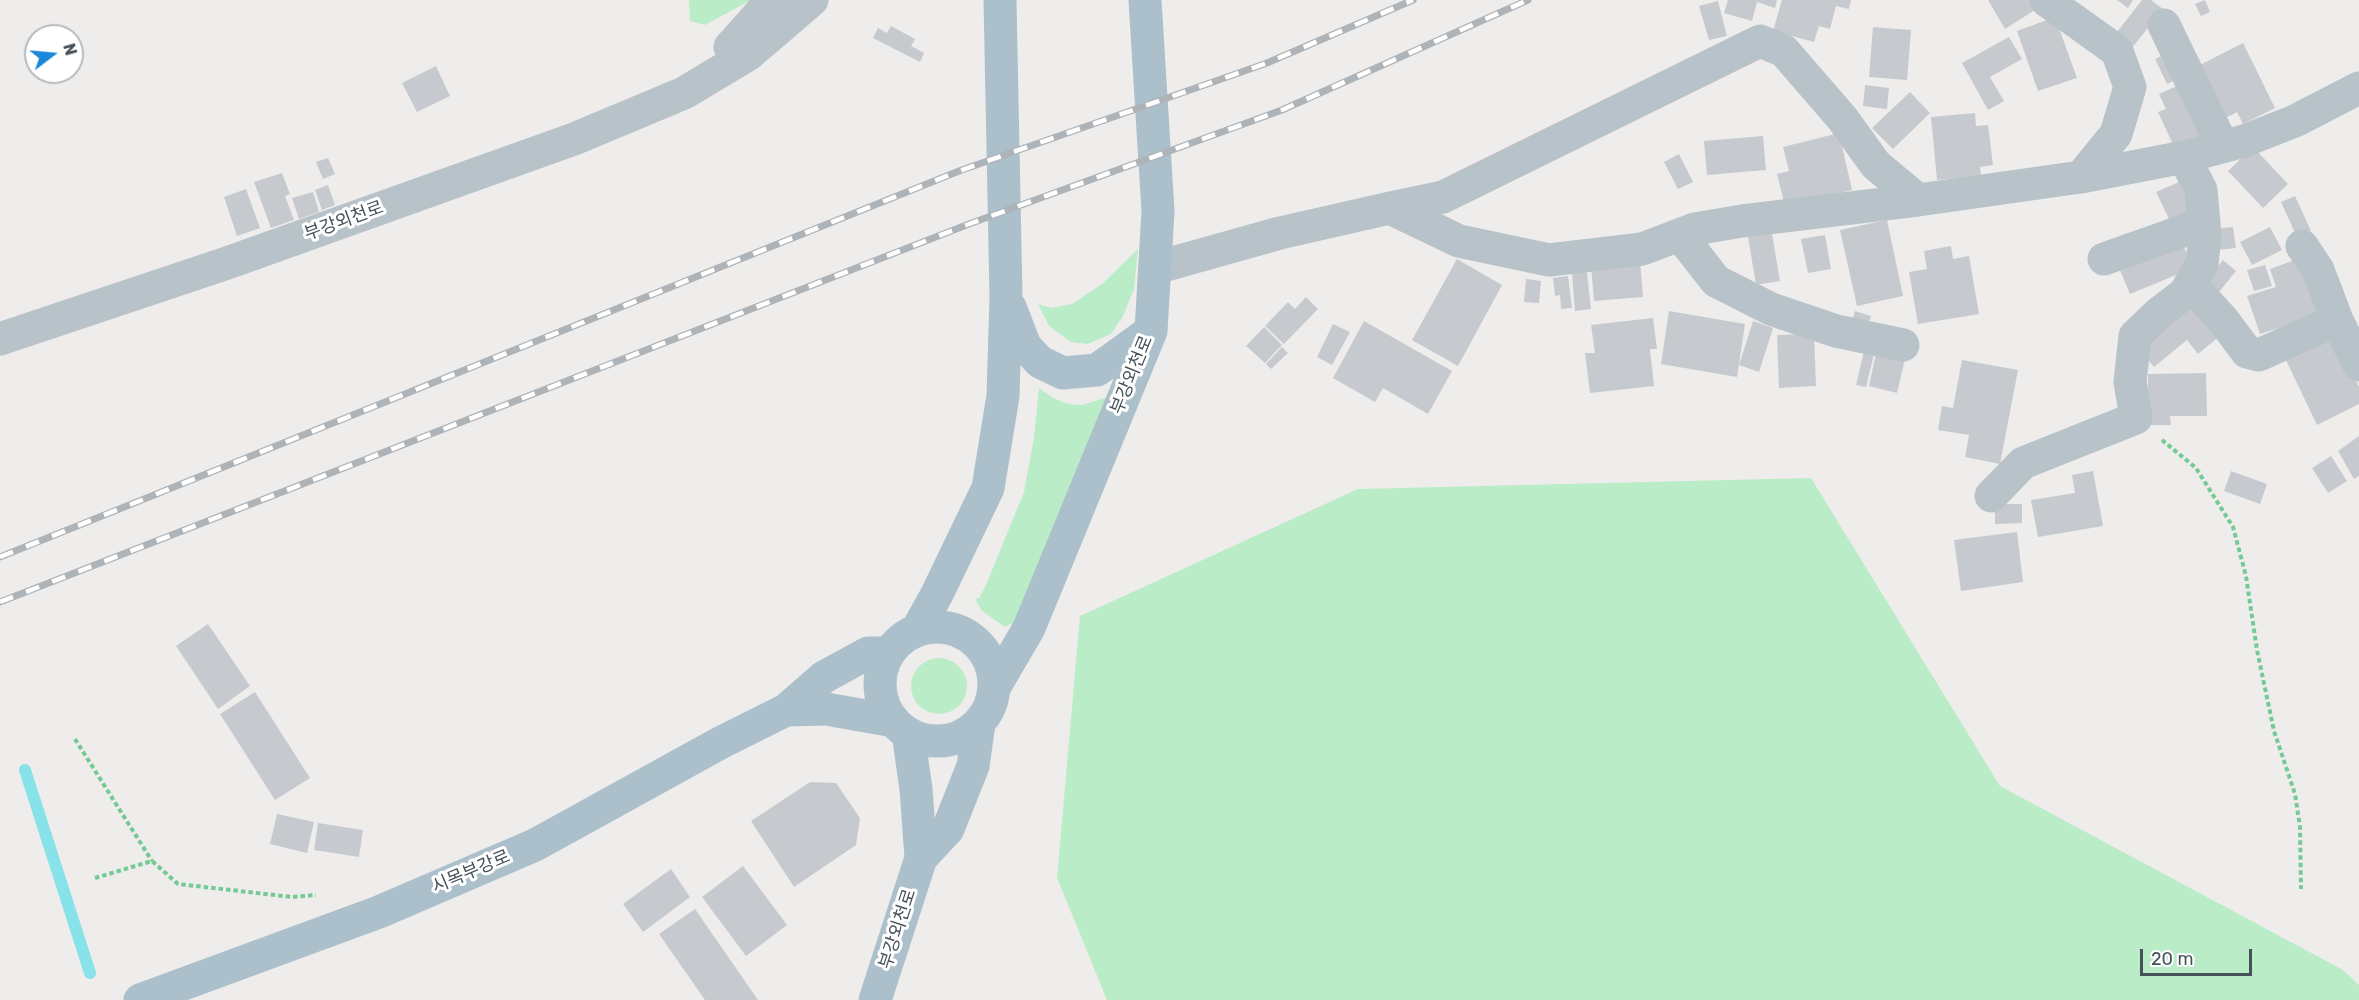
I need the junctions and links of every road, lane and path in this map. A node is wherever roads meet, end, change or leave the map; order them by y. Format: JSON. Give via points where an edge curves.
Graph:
{"nodes":[{"id":1,"x":772,"y":0,"type":"edge"},
{"id":2,"x":812,"y":0,"type":"edge"},
{"id":3,"x":1145,"y":0,"type":"edge"},
{"id":4,"x":2046,"y":0,"type":"edge"},
{"id":5,"x":994,"y":6,"type":"edge"},
{"id":6,"x":2164,"y":25,"type":"dead end"},
{"id":7,"x":2359,"y":88,"type":"edge"},
{"id":8,"x":684,"y":93,"type":"junction"},
{"id":9,"x":2223,"y":147,"type":"junction"},
{"id":10,"x":2184,"y":158,"type":"junction"},
{"id":11,"x":2081,"y":177,"type":"junction"},
{"id":12,"x":1918,"y":200,"type":"junction"},
{"id":13,"x":1390,"y":208,"type":"junction"},
{"id":14,"x":2204,"y":221,"type":"junction"},
{"id":15,"x":1680,"y":235,"type":"junction"},
{"id":16,"x":2302,"y":246,"type":"dead end"},
{"id":17,"x":2104,"y":259,"type":"dead end"},
{"id":18,"x":1155,"y":268,"type":"junction"},
{"id":19,"x":2190,"y":284,"type":"junction"},
{"id":20,"x":1006,"y":297,"type":"junction"},
{"id":21,"x":2337,"y":320,"type":"junction"},
{"id":22,"x":1151,"y":332,"type":"junction"},
{"id":23,"x":0,"y":339,"type":"edge"},
{"id":24,"x":1903,"y":345,"type":"dead end"},
{"id":25,"x":2359,"y":365,"type":"edge"},
{"id":26,"x":2136,"y":418,"type":"junction"},
{"id":27,"x":1991,"y":496,"type":"dead end"},
{"id":28,"x":917,"y":630,"type":"junction"},
{"id":29,"x":889,"y":653,"type":"junction"},
{"id":30,"x":994,"y":688,"type":"junction"},
{"id":31,"x":786,"y":710,"type":"junction"},
{"id":32,"x":979,"y":723,"type":"junction"},
{"id":33,"x":901,"y":727,"type":"junction"},
{"id":34,"x":75,"y":739,"type":"dead end"},
{"id":35,"x":921,"y":858,"type":"junction"},
{"id":36,"x":152,"y":861,"type":"junction"},
{"id":37,"x":95,"y":878,"type":"dead end"},
{"id":38,"x":2301,"y":889,"type":"dead end"},
{"id":39,"x":324,"y":895,"type":"dead end"},
{"id":40,"x":140,"y":1000,"type":"edge"},
{"id":41,"x":875,"y":1000,"type":"edge"}],
"edges":[{"from":1,"to":8,"type":"street"},
{"from":2,"to":8,"type":"street","name":"부강외천로","via":[[749,54]]},
{"from":3,"to":18,"type":"main road","name":"부강외천로","via":[[1158,211]]},
{"from":4,"to":11,"type":"street","via":[[2117,51],[2130,87],[2116,134]]},
{"from":5,"to":20,"type":"main road"},
{"from":6,"to":9,"type":"street"},
{"from":7,"to":9,"type":"street","via":[[2295,121]]},
{"from":8,"to":23,"type":"street","name":"부강외천로","via":[[574,139]]},
{"from":9,"to":10,"type":"street"},
{"from":10,"to":11,"type":"street"},
{"from":10,"to":14,"type":"street","via":[[2201,190]]},
{"from":11,"to":12,"type":"street"},
{"from":12,"to":13,"type":"street","via":[[1876,165],[1842,118],[1784,51],[1760,41],[1443,197]]},
{"from":12,"to":15,"type":"street","via":[[1742,221]]},
{"from":13,"to":15,"type":"street","via":[[1459,242],[1549,260],[1641,249]]},
{"from":13,"to":18,"type":"street","via":[[1280,232]]},
{"from":14,"to":17,"type":"street"},
{"from":14,"to":19,"type":"street","via":[[2202,264]]},
{"from":15,"to":24,"type":"street","via":[[1716,281],[1771,309],[1836,331]]},
{"from":16,"to":21,"type":"street","via":[[2318,270]]},
{"from":18,"to":22,"type":"main road","name":"부강외천로"},
{"from":19,"to":21,"type":"street","via":[[2247,352],[2259,355]]},
{"from":19,"to":26,"type":"street","via":[[2135,336],[2130,382]]},
{"from":20,"to":22,"type":"main road","via":[[1025,346],[1040,362],[1064,373],[1097,370]]},
{"from":20,"to":28,"type":"main road","via":[[1003,396],[988,488]]},
{"from":21,"to":25,"type":"street"},
{"from":22,"to":30,"type":"main road","name":"부강외천로","via":[[1029,628]]},
{"from":26,"to":27,"type":"street","via":[[2023,463]]},
{"from":26,"to":38,"type":"path","via":[[2196,468],[2233,527],[2246,576],[2274,731],[2295,794]]},
{"from":28,"to":29,"type":"main road","via":[[901,639]]},
{"from":28,"to":30,"type":"main road","via":[[953,629],[970,637],[984,651],[992,669]]},
{"from":29,"to":31,"type":"main road","via":[[868,653],[824,677]]},
{"from":29,"to":33,"type":"main road","via":[[881,670],[880,688],[884,706]]},
{"from":30,"to":32,"type":"main road","via":[[990,707]]},
{"from":31,"to":33,"type":"main road","via":[[826,709]]},
{"from":31,"to":40,"type":"main road","name":"시목부강로","via":[[535,845],[379,912]]},
{"from":32,"to":33,"type":"main road","via":[[963,735],[944,741],[924,740]]},
{"from":32,"to":35,"type":"main road","name":"부강외천로","via":[[973,766],[948,829]]},
{"from":33,"to":35,"type":"main road","name":"부강외천로","via":[[916,789]]},
{"from":34,"to":36,"type":"path"},
{"from":35,"to":41,"type":"main road","name":"부강외천로"},
{"from":36,"to":37,"type":"path"},
{"from":36,"to":39,"type":"path","via":[[178,884],[292,897]]}]}
